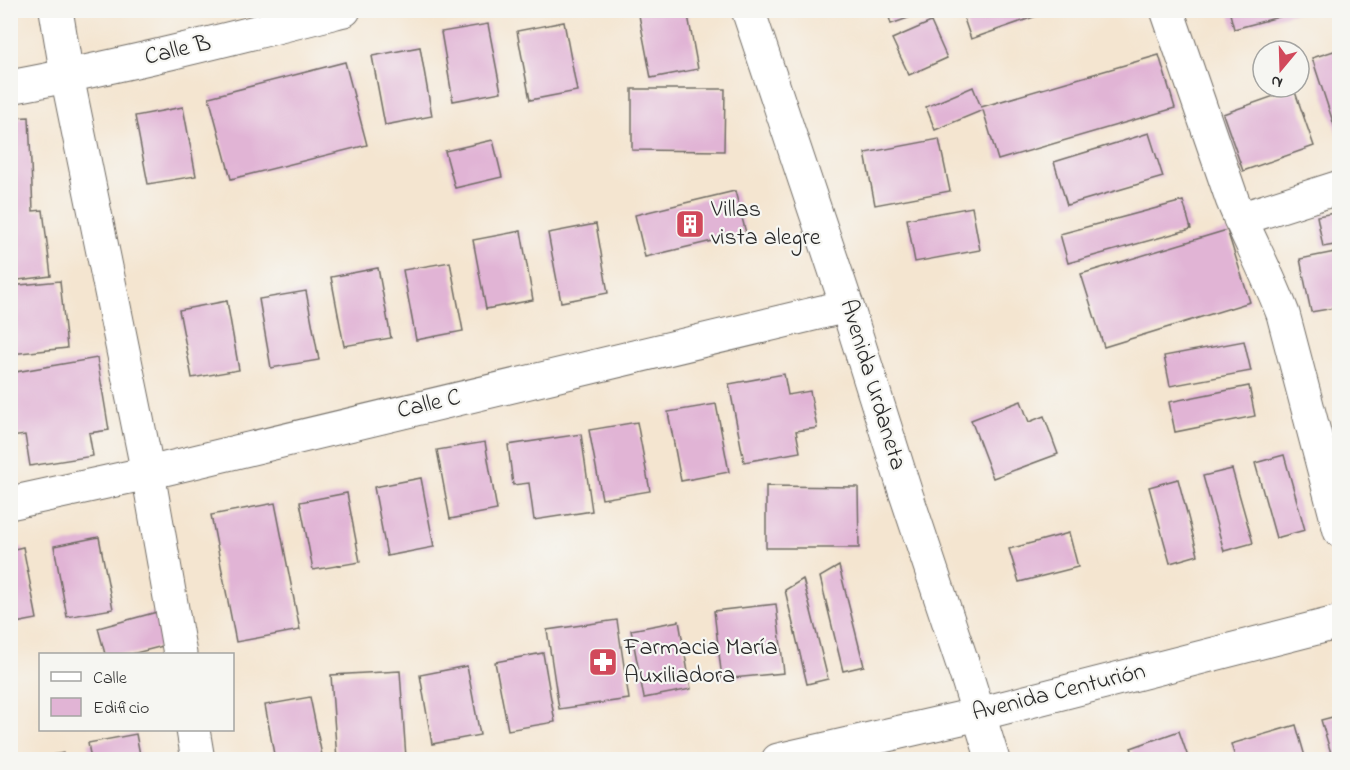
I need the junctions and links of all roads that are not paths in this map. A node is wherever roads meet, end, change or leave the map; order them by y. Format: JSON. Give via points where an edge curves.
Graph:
{"nodes":[{"id":1,"x":56,"y":10,"type":"edge"},
{"id":2,"x":344,"y":10,"type":"edge"},
{"id":3,"x":748,"y":10,"type":"edge"},
{"id":4,"x":1167,"y":10,"type":"edge"},
{"id":5,"x":67,"y":76,"type":"junction"},
{"id":6,"x":10,"y":87,"type":"edge"},
{"id":7,"x":1340,"y":187,"type":"edge"},
{"id":8,"x":1240,"y":219,"type":"junction"},
{"id":9,"x":847,"y":306,"type":"junction"},
{"id":10,"x":148,"y":473,"type":"junction"},
{"id":11,"x":10,"y":503,"type":"edge"},
{"id":12,"x":1340,"y":531,"type":"edge"},
{"id":13,"x":1340,"y":622,"type":"edge"},
{"id":14,"x":180,"y":653,"type":"edge"},
{"id":15,"x":979,"y":714,"type":"junction"},
{"id":16,"x":193,"y":731,"type":"edge"},
{"id":17,"x":198,"y":759,"type":"edge"},
{"id":18,"x":778,"y":759,"type":"edge"},
{"id":19,"x":993,"y":759,"type":"edge"}],
"edges":[{"from":1,"to":5,"type":"street"},
{"from":2,"to":5,"type":"street","name":"Calle B"},
{"from":3,"to":9,"type":"street","name":"Avenida Urdaneta"},
{"from":4,"to":8,"type":"street"},
{"from":5,"to":6,"type":"street","name":"Calle B"},
{"from":5,"to":10,"type":"street"},
{"from":7,"to":8,"type":"street"},
{"from":8,"to":12,"type":"street","via":[[1283,314]]},
{"from":9,"to":10,"type":"street","name":"Calle C"},
{"from":9,"to":15,"type":"street","name":"Avenida Urdaneta"},
{"from":10,"to":11,"type":"street","name":"Calle C"},
{"from":10,"to":14,"type":"street"},
{"from":13,"to":15,"type":"street","name":"Avenida Centurión"},
{"from":15,"to":18,"type":"street","name":"Avenida Centurión"},
{"from":15,"to":19,"type":"street","name":"Avenida Urdaneta"},
{"from":16,"to":17,"type":"street"}]}
